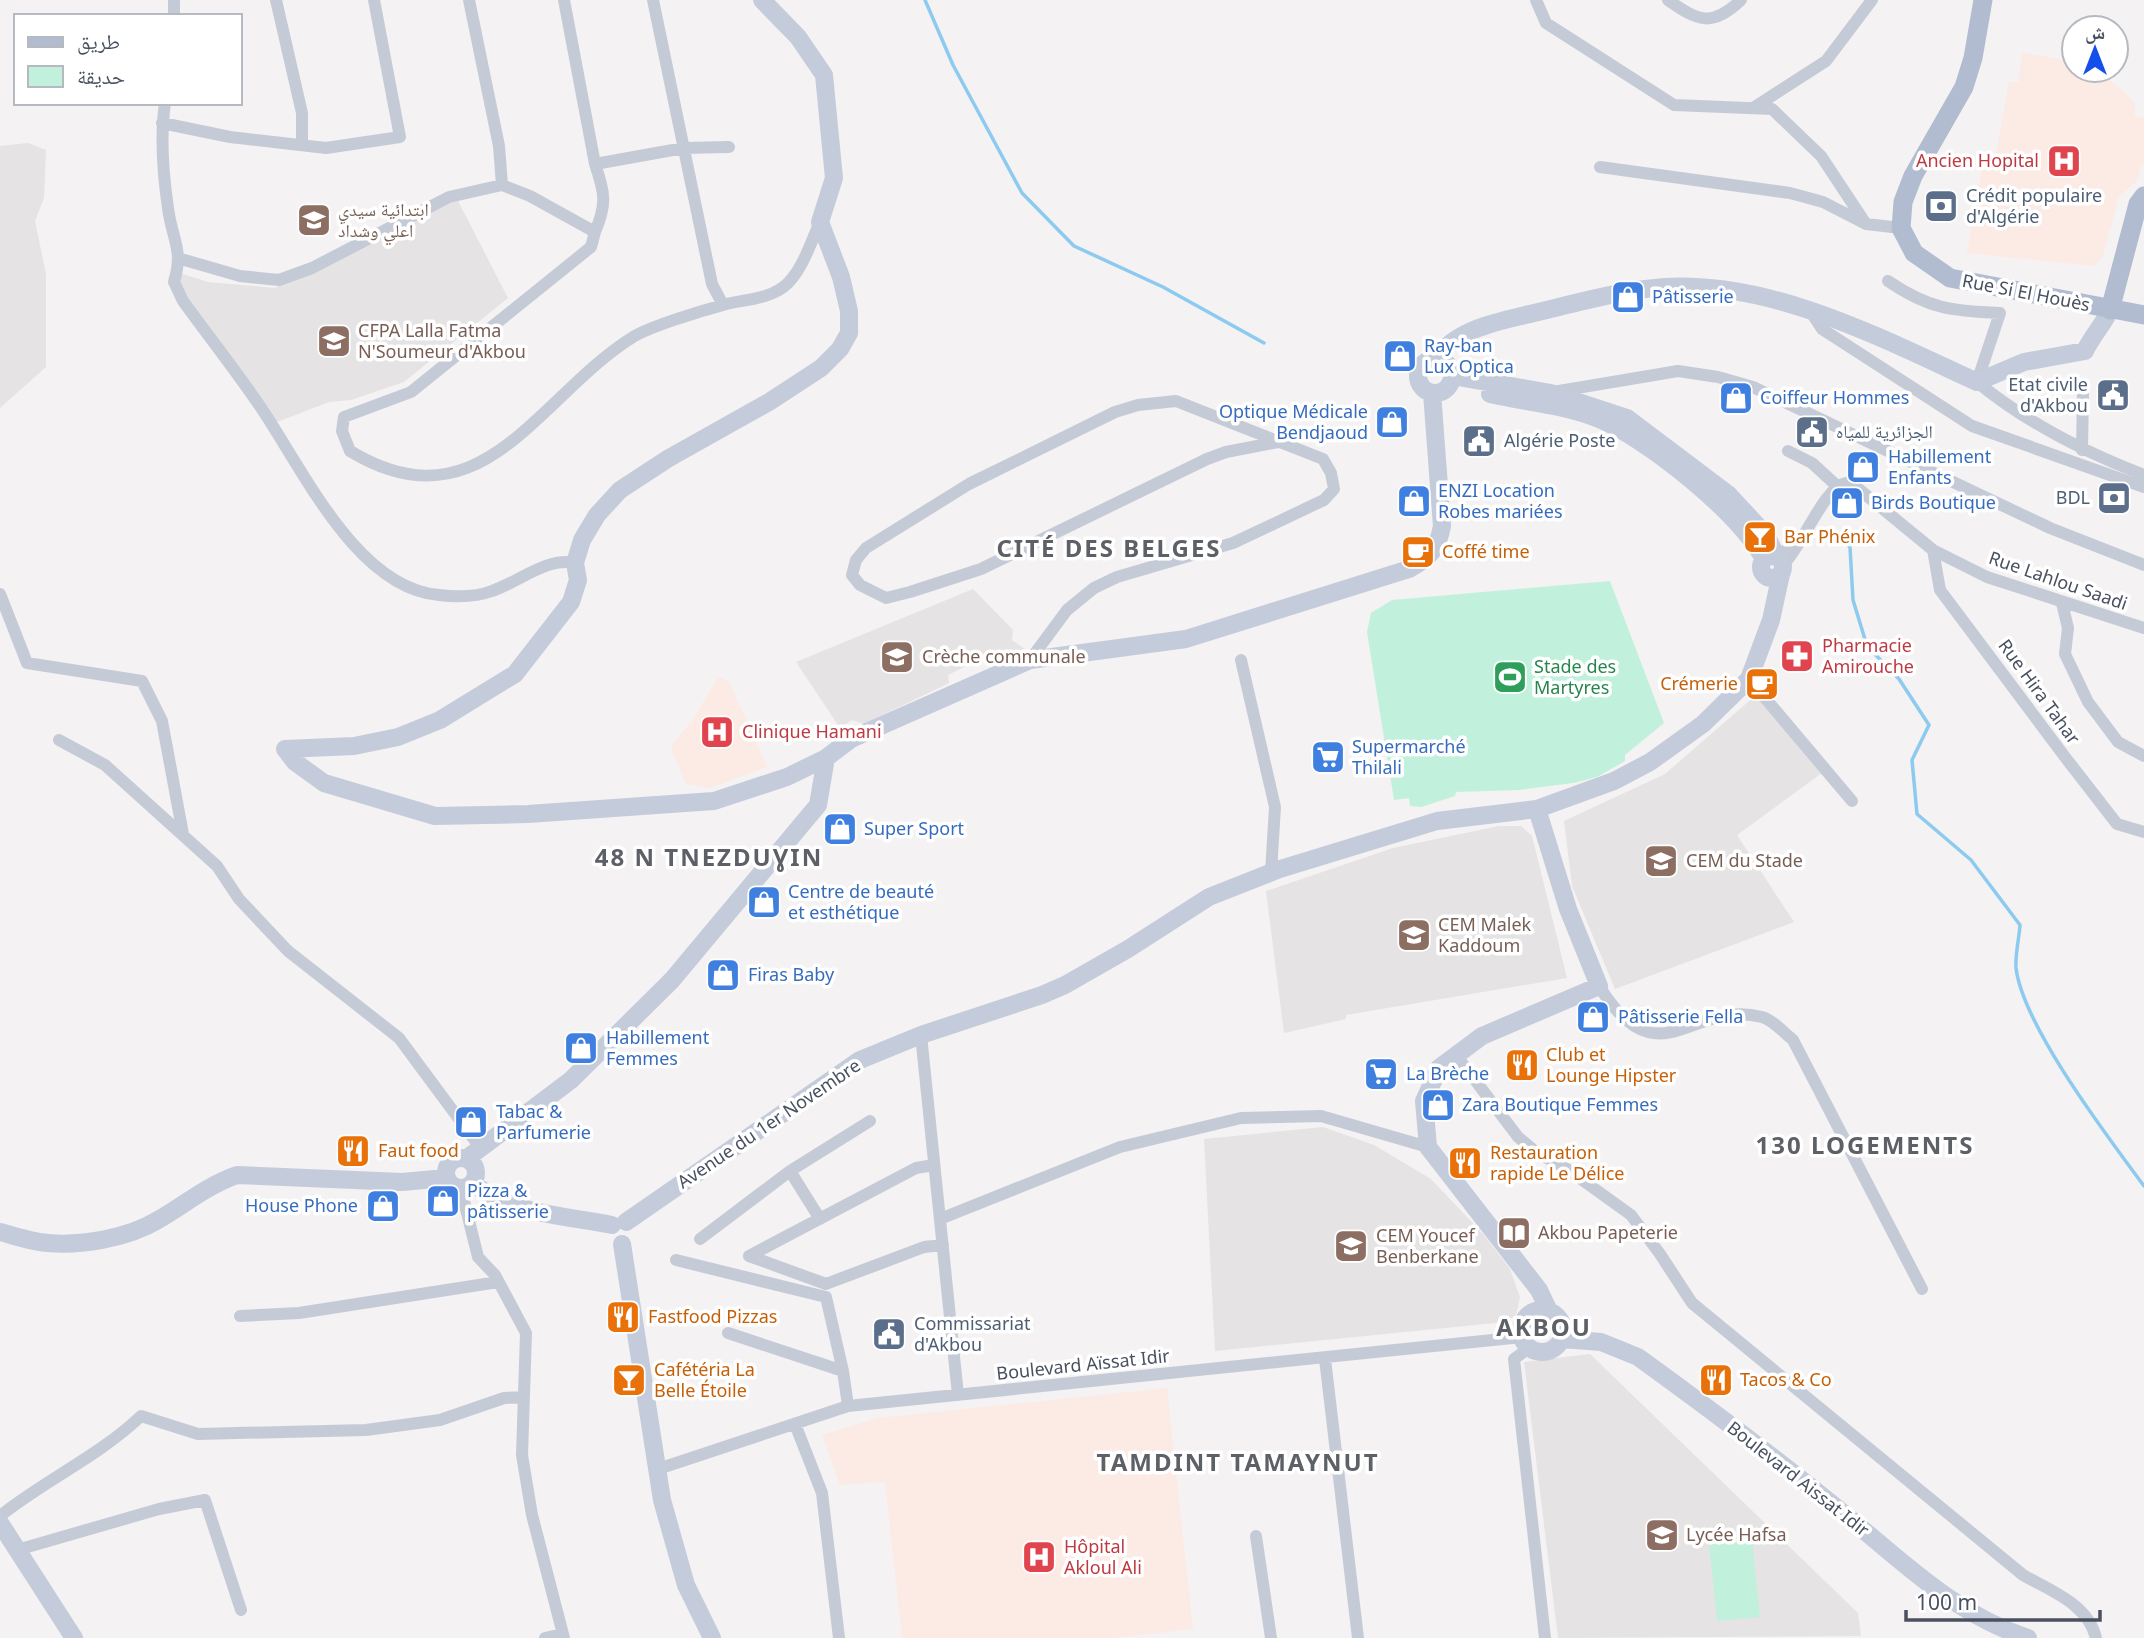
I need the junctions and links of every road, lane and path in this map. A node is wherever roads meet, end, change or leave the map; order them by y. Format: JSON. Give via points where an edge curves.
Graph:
{"nodes":[{"id":1,"x":276,"y":0,"type":"edge"},
{"id":2,"x":374,"y":0,"type":"edge"},
{"id":3,"x":469,"y":0,"type":"edge"},
{"id":4,"x":564,"y":0,"type":"edge"},
{"id":5,"x":653,"y":0,"type":"edge"},
{"id":6,"x":762,"y":0,"type":"edge"},
{"id":7,"x":1536,"y":0,"type":"edge"},
{"id":8,"x":1668,"y":0,"type":"edge"},
{"id":9,"x":1741,"y":0,"type":"edge"},
{"id":10,"x":1872,"y":0,"type":"edge"},
{"id":11,"x":1983,"y":0,"type":"edge"},
{"id":12,"x":164,"y":105,"type":"edge"},
{"id":13,"x":1753,"y":108,"type":"junction"},
{"id":14,"x":162,"y":123,"type":"junction"},
{"id":15,"x":302,"y":145,"type":"junction"},
{"id":16,"x":729,"y":147,"type":"dead end"},
{"id":17,"x":684,"y":148,"type":"junction"},
{"id":18,"x":595,"y":164,"type":"junction"},
{"id":19,"x":1600,"y":167,"type":"dead end"},
{"id":20,"x":502,"y":185,"type":"junction"},
{"id":21,"x":2144,"y":196,"type":"edge"},
{"id":22,"x":820,"y":222,"type":"junction"},
{"id":23,"x":1866,"y":224,"type":"junction"},
{"id":24,"x":1901,"y":228,"type":"junction"},
{"id":25,"x":595,"y":232,"type":"junction"},
{"id":26,"x":181,"y":259,"type":"junction"},
{"id":27,"x":1888,"y":281,"type":"dead end"},
{"id":28,"x":723,"y":305,"type":"junction"},
{"id":29,"x":2110,"y":310,"type":"junction"},
{"id":30,"x":1811,"y":312,"type":"junction"},
{"id":31,"x":2144,"y":315,"type":"edge"},
{"id":32,"x":1436,"y":359,"type":"junction"},
{"id":33,"x":1977,"y":382,"type":"junction"},
{"id":34,"x":1444,"y":385,"type":"junction"},
{"id":35,"x":2083,"y":392,"type":"dead end"},
{"id":36,"x":1551,"y":393,"type":"junction"},
{"id":37,"x":1278,"y":442,"type":"junction"},
{"id":38,"x":2082,"y":450,"type":"junction"},
{"id":39,"x":1788,"y":451,"type":"dead end"},
{"id":40,"x":2144,"y":475,"type":"edge"},
{"id":41,"x":1837,"y":486,"type":"junction"},
{"id":42,"x":2144,"y":487,"type":"edge"},
{"id":43,"x":1933,"y":550,"type":"junction"},
{"id":44,"x":575,"y":562,"type":"junction"},
{"id":45,"x":1774,"y":564,"type":"junction"},
{"id":46,"x":2144,"y":565,"type":"edge"},
{"id":47,"x":0,"y":594,"type":"edge"},
{"id":48,"x":2062,"y":603,"type":"junction"},
{"id":49,"x":2144,"y":628,"type":"edge"},
{"id":50,"x":1030,"y":660,"type":"junction"},
{"id":51,"x":1241,"y":660,"type":"dead end"},
{"id":52,"x":1749,"y":679,"type":"junction"},
{"id":53,"x":59,"y":740,"type":"dead end"},
{"id":54,"x":2144,"y":756,"type":"edge"},
{"id":55,"x":826,"y":758,"type":"junction"},
{"id":56,"x":1852,"y":802,"type":"dead end"},
{"id":57,"x":1537,"y":809,"type":"junction"},
{"id":58,"x":2144,"y":832,"type":"edge"},
{"id":59,"x":183,"y":835,"type":"junction"},
{"id":60,"x":1271,"y":872,"type":"junction"},
{"id":61,"x":1599,"y":986,"type":"junction"},
{"id":62,"x":921,"y":1035,"type":"junction"},
{"id":63,"x":1456,"y":1055,"type":"junction"},
{"id":64,"x":870,"y":1121,"type":"dead end"},
{"id":65,"x":1428,"y":1147,"type":"junction"},
{"id":66,"x":472,"y":1153,"type":"junction"},
{"id":67,"x":934,"y":1165,"type":"junction"},
{"id":68,"x":790,"y":1171,"type":"junction"},
{"id":69,"x":446,"y":1178,"type":"junction"},
{"id":70,"x":467,"y":1186,"type":"junction"},
{"id":71,"x":820,"y":1219,"type":"junction"},
{"id":72,"x":940,"y":1219,"type":"junction"},
{"id":73,"x":619,"y":1223,"type":"junction"},
{"id":74,"x":0,"y":1232,"type":"edge"},
{"id":75,"x":699,"y":1239,"type":"dead end"},
{"id":76,"x":943,"y":1245,"type":"junction"},
{"id":77,"x":676,"y":1260,"type":"dead end"},
{"id":78,"x":498,"y":1282,"type":"junction"},
{"id":79,"x":1922,"y":1289,"type":"dead end"},
{"id":80,"x":1549,"y":1311,"type":"junction"},
{"id":81,"x":240,"y":1316,"type":"dead end"},
{"id":82,"x":728,"y":1333,"type":"dead end"},
{"id":83,"x":1562,"y":1339,"type":"junction"},
{"id":84,"x":1526,"y":1342,"type":"junction"},
{"id":85,"x":1325,"y":1359,"type":"junction"},
{"id":86,"x":843,"y":1371,"type":"junction"},
{"id":87,"x":958,"y":1395,"type":"junction"},
{"id":88,"x":524,"y":1396,"type":"junction"},
{"id":89,"x":848,"y":1406,"type":"junction"},
{"id":90,"x":795,"y":1424,"type":"junction"},
{"id":91,"x":657,"y":1469,"type":"junction"},
{"id":92,"x":0,"y":1516,"type":"edge"},
{"id":93,"x":0,"y":1523,"type":"edge"},
{"id":94,"x":1256,"y":1536,"type":"dead end"},
{"id":95,"x":17,"y":1550,"type":"junction"},
{"id":96,"x":241,"y":1610,"type":"dead end"},
{"id":97,"x":563,"y":1636,"type":"edge"},
{"id":98,"x":74,"y":1638,"type":"edge"},
{"id":99,"x":545,"y":1638,"type":"edge"},
{"id":100,"x":712,"y":1638,"type":"edge"},
{"id":101,"x":839,"y":1638,"type":"edge"},
{"id":102,"x":1271,"y":1638,"type":"edge"},
{"id":103,"x":1358,"y":1638,"type":"edge"},
{"id":104,"x":1545,"y":1638,"type":"edge"},
{"id":105,"x":2028,"y":1638,"type":"edge"},
{"id":106,"x":2096,"y":1638,"type":"edge"}],
"edges":[{"from":1,"to":15,"type":"street","via":[[302,113]]},
{"from":2,"to":15,"type":"street","via":[[400,137],[326,148]]},
{"from":3,"to":20,"type":"street","via":[[499,146]]},
{"from":4,"to":18,"type":"street"},
{"from":5,"to":17,"type":"street"},
{"from":6,"to":22,"type":"street","via":[[798,37],[824,75],[834,178]]},
{"from":7,"to":13,"type":"street","via":[[1546,23],[1674,105]]},
{"from":8,"to":9,"type":"street","via":[[1695,19],[1720,18]]},
{"from":10,"to":13,"type":"street","via":[[1826,61]]},
{"from":11,"to":24,"type":"main road","via":[[1964,87],[1913,176],[1903,202]]},
{"from":12,"to":14,"type":"street"},
{"from":13,"to":23,"type":"street","via":[[1772,109],[1821,156]]},
{"from":14,"to":15,"type":"street"},
{"from":14,"to":26,"type":"street","via":[[168,210]]},
{"from":16,"to":17,"type":"street"},
{"from":17,"to":18,"type":"street"},
{"from":17,"to":28,"type":"street","via":[[712,284]]},
{"from":18,"to":25,"type":"street","via":[[604,190],[604,211]]},
{"from":19,"to":23,"type":"street","via":[[1790,193],[1823,202]]},
{"from":20,"to":25,"type":"street"},
{"from":20,"to":26,"type":"street","via":[[449,197],[312,268],[279,280],[240,276]]},
{"from":21,"to":29,"type":"main road"},
{"from":22,"to":28,"type":"street","via":[[787,284],[768,296]]},
{"from":22,"to":44,"type":"street","via":[[849,311],[849,333],[840,349],[821,368],[769,402],[620,490],[597,515]]},
{"from":23,"to":24,"type":"street"},
{"from":24,"to":29,"type":"main road","name":"Rue Si El Houès","via":[[1914,254],[1950,278]]},
{"from":25,"to":28,"type":"street","via":[[591,247],[411,392],[344,417],[342,431],[350,452],[395,471],[424,476],[460,471],[496,455],[635,336]]},
{"from":26,"to":44,"type":"street","via":[[174,282],[183,300],[347,535],[389,578],[436,595],[464,596],[491,592],[560,560]]},
{"from":27,"to":33,"type":"street","via":[[1919,302],[1959,311],[2000,313]]},
{"from":29,"to":31,"type":"main road","name":"Rue Si El Houès"},
{"from":29,"to":33,"type":"street","via":[[2085,351],[2024,362]]},
{"from":30,"to":32,"type":"street","via":[[1708,289],[1663,288],[1496,322],[1463,335]]},
{"from":30,"to":33,"type":"street","via":[[1831,316]]},
{"from":30,"to":42,"type":"street","via":[[1822,329],[1972,426]]},
{"from":32,"to":34,"type":"street","via":[[1446,363]]},
{"from":32,"to":34,"type":"street","via":[[1425,363],[1419,382]]},
{"from":33,"to":38,"type":"street"},
{"from":34,"to":36,"type":"street"},
{"from":34,"to":45,"type":"street","via":[[1575,412],[1619,430],[1725,509]]},
{"from":34,"to":50,"type":"street","via":[[1442,526],[1439,544],[1426,559],[1409,569],[1186,639]]},
{"from":35,"to":38,"type":"street"},
{"from":36,"to":45,"type":"street","via":[[1627,418],[1677,453],[1729,495],[1766,536]]},
{"from":36,"to":46,"type":"street","via":[[1678,371],[1753,387],[2050,528]]},
{"from":37,"to":37,"type":"street","via":[[1176,401],[1126,408],[969,484],[866,548],[852,575],[860,585],[886,598],[910,592],[981,569],[1207,459]]},
{"from":37,"to":50,"type":"street","via":[[1322,459],[1334,489],[1324,500],[1233,543],[1094,588],[1067,610]]},
{"from":38,"to":40,"type":"street"},
{"from":39,"to":41,"type":"street","via":[[1812,463]]},
{"from":41,"to":43,"type":"street","name":"Rue Lahlou Saadi","via":[[1855,486]]},
{"from":41,"to":45,"type":"street","via":[[1800,547]]},
{"from":43,"to":48,"type":"street","name":"Rue Lahlou Saadi","via":[[1987,577]]},
{"from":43,"to":58,"type":"street","name":"Rue Hira Tahar","via":[[1940,590],[2117,824]]},
{"from":44,"to":55,"type":"street","via":[[578,580],[571,602],[515,674],[484,695],[398,737],[354,746],[285,749],[324,783],[445,816],[715,801]]},
{"from":45,"to":52,"type":"street","name":"Avenue du 1er Novembre","via":[[1766,635]]},
{"from":47,"to":59,"type":"street","via":[[27,663],[142,681],[162,721]]},
{"from":48,"to":49,"type":"street","name":"Rue Lahlou Saadi"},
{"from":48,"to":54,"type":"street","via":[[2068,628],[2066,654],[2088,702],[2118,742]]},
{"from":50,"to":55,"type":"street","via":[[851,739]]},
{"from":51,"to":60,"type":"street","via":[[1275,807]]},
{"from":52,"to":56,"type":"street"},
{"from":52,"to":57,"type":"street","name":"Avenue du 1er Novembre","via":[[1703,724],[1650,762],[1614,781]]},
{"from":53,"to":59,"type":"street","via":[[105,765]]},
{"from":55,"to":66,"type":"street","via":[[818,805],[672,980],[571,1080]]},
{"from":57,"to":60,"type":"street","name":"Avenue du 1er Novembre","via":[[1437,821]]},
{"from":57,"to":61,"type":"street","via":[[1568,909]]},
{"from":59,"to":66,"type":"street","via":[[217,866],[239,899],[288,951],[399,1038]]},
{"from":60,"to":62,"type":"street","name":"Avenue du 1er Novembre","via":[[1209,897],[1054,990]]},
{"from":61,"to":63,"type":"street","via":[[1482,1036]]},
{"from":61,"to":79,"type":"street","via":[[1620,1015],[1647,1033],[1666,1035],[1735,1014],[1765,1017],[1793,1040]]},
{"from":62,"to":67,"type":"street"},
{"from":62,"to":73,"type":"street","name":"Avenue du 1er Novembre","via":[[860,1060]]},
{"from":63,"to":65,"type":"street","via":[[1439,1068],[1424,1101]]},
{"from":63,"to":106,"type":"street","via":[[1518,1137],[1631,1215],[1692,1303],[2023,1575],[2076,1606],[2093,1625]]},
{"from":64,"to":68,"type":"street"},
{"from":65,"to":72,"type":"street","via":[[1321,1116],[1241,1118],[1120,1147]]},
{"from":65,"to":80,"type":"street","via":[[1539,1290]]},
{"from":66,"to":69,"type":"street","via":[[449,1164]]},
{"from":66,"to":70,"type":"street","via":[[475,1168]]},
{"from":67,"to":71,"type":"street","via":[[916,1168]]},
{"from":67,"to":72,"type":"street"},
{"from":68,"to":71,"type":"street"},
{"from":68,"to":75,"type":"street"},
{"from":69,"to":70,"type":"street","via":[[452,1186]]},
{"from":69,"to":74,"type":"street","via":[[402,1182],[237,1175],[217,1182],[155,1222],[122,1235],[47,1243]]},
{"from":70,"to":73,"type":"street","via":[[517,1206]]},
{"from":70,"to":78,"type":"street","via":[[478,1257]]},
{"from":71,"to":76,"type":"street","via":[[749,1256],[825,1283],[924,1247]]},
{"from":72,"to":76,"type":"street"},
{"from":73,"to":91,"type":"street","via":[[631,1226],[632,1236],[622,1244]]},
{"from":76,"to":87,"type":"street"},
{"from":77,"to":86,"type":"street","via":[[826,1297]]},
{"from":78,"to":81,"type":"street","via":[[299,1313]]},
{"from":78,"to":88,"type":"street","via":[[526,1333]]},
{"from":80,"to":83,"type":"street","via":[[1559,1318]]},
{"from":80,"to":84,"type":"street","via":[[1530,1314],[1523,1323]]},
{"from":82,"to":86,"type":"street"},
{"from":83,"to":84,"type":"street","via":[[1541,1353]]},
{"from":83,"to":105,"type":"street","name":"Boulevard Aissat Idir","via":[[1601,1342],[1639,1357],[1843,1513],[1932,1589],[1996,1628]]},
{"from":84,"to":85,"type":"street","name":"Boulevard Aïssat Idir"},
{"from":84,"to":104,"type":"street","via":[[1514,1359]]},
{"from":85,"to":87,"type":"street","name":"Boulevard Aïssat Idir"},
{"from":85,"to":103,"type":"street"},
{"from":86,"to":89,"type":"street"},
{"from":87,"to":89,"type":"street","name":"Boulevard Aïssat Idir"},
{"from":88,"to":92,"type":"street","via":[[504,1398],[440,1420],[366,1430],[198,1434],[141,1416],[113,1442],[71,1465]]},
{"from":88,"to":97,"type":"street","via":[[522,1455]]},
{"from":89,"to":90,"type":"street","name":"Boulevard Aïssat Idir"},
{"from":90,"to":91,"type":"street","name":"Boulevard Aïssat Idir"},
{"from":90,"to":101,"type":"street","via":[[822,1493]]},
{"from":91,"to":100,"type":"street","via":[[686,1585]]},
{"from":93,"to":95,"type":"street"},
{"from":94,"to":102,"type":"street"},
{"from":95,"to":96,"type":"street","via":[[205,1500]]},
{"from":95,"to":98,"type":"street"},
{"from":97,"to":99,"type":"street"}]}
